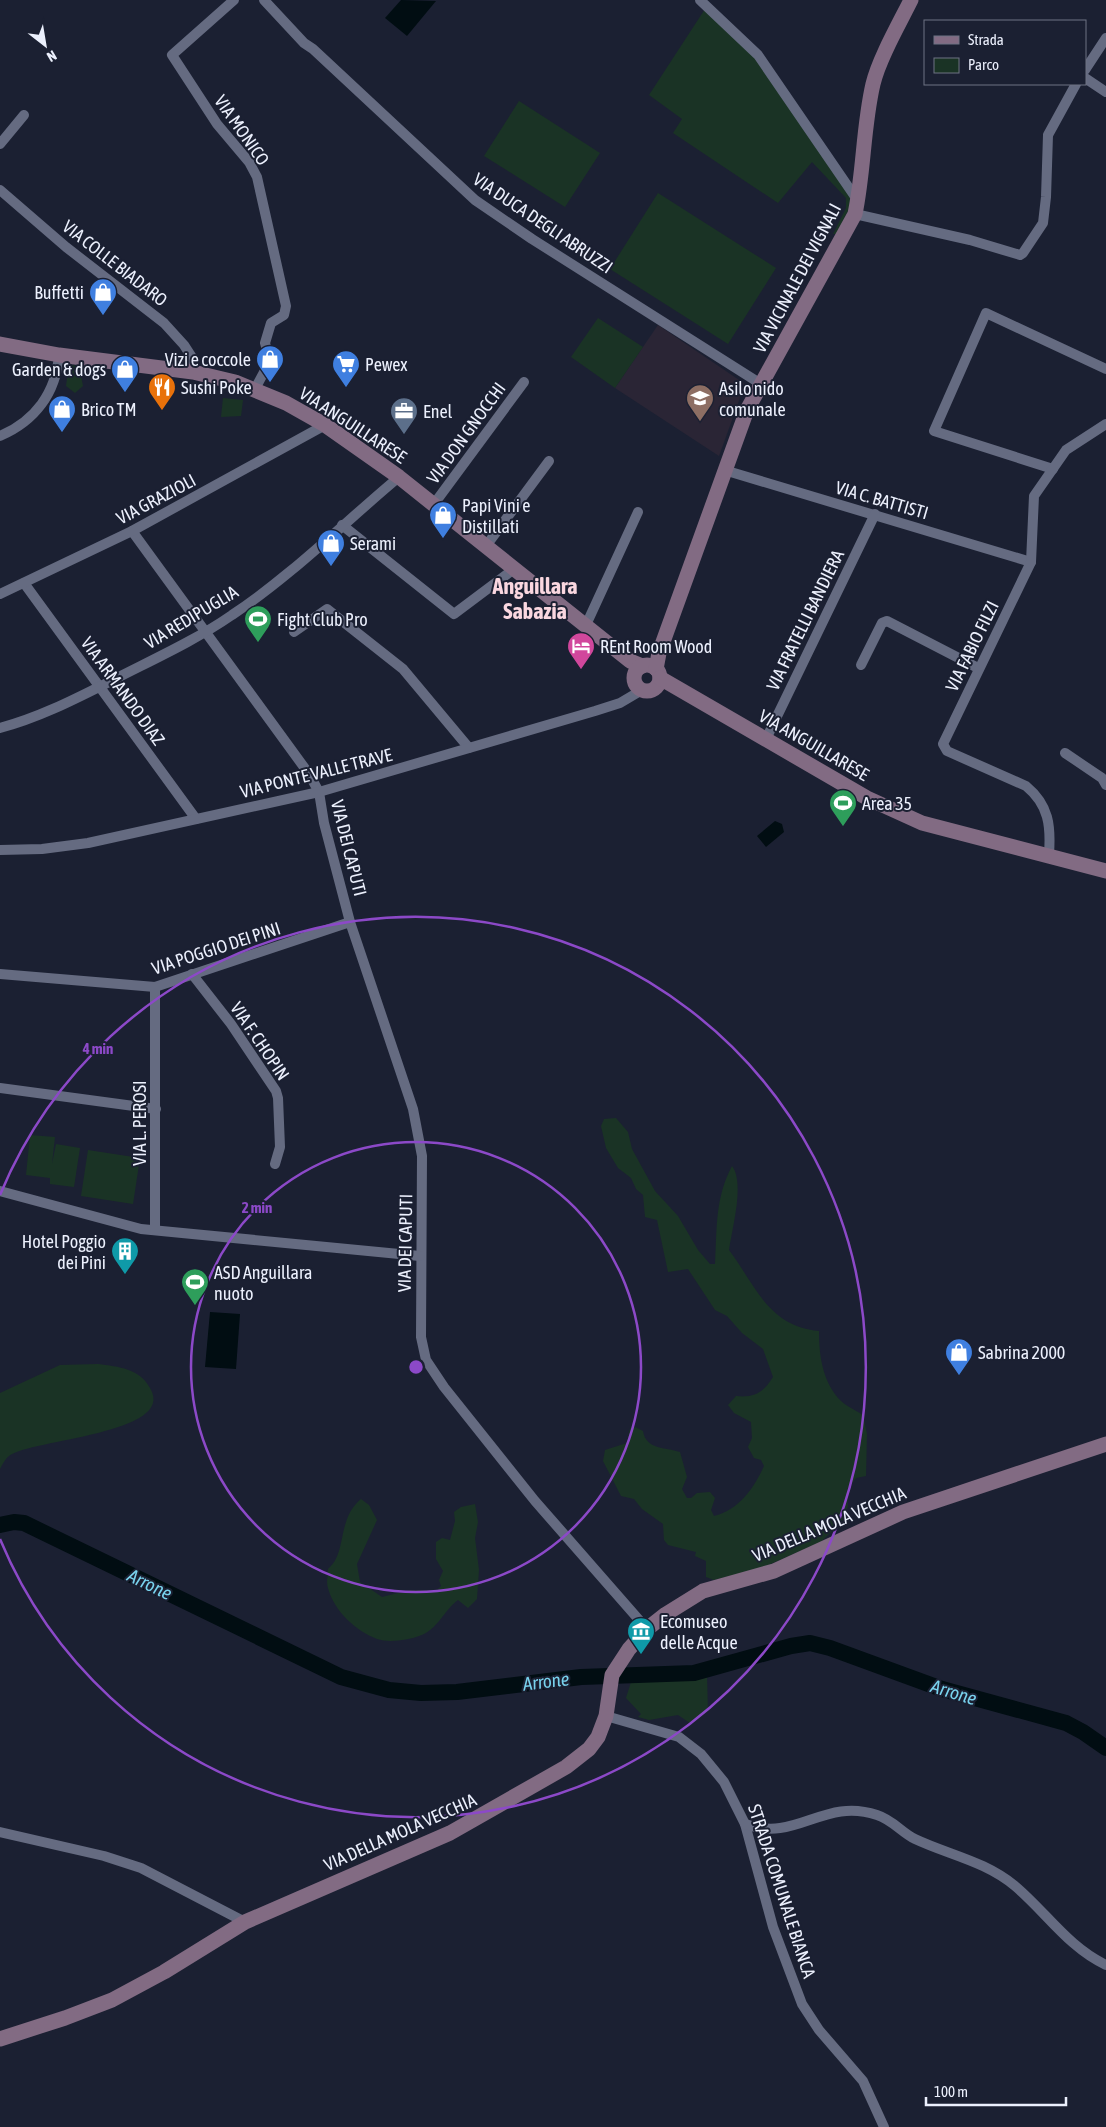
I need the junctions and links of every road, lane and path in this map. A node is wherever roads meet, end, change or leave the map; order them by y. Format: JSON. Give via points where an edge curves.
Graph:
{"nodes":[{"id":1,"x":234,"y":0,"type":"edge"},
{"id":2,"x":264,"y":0,"type":"edge"},
{"id":3,"x":700,"y":0,"type":"edge"},
{"id":4,"x":911,"y":0,"type":"edge"},
{"id":5,"x":1106,"y":38,"type":"edge"},
{"id":6,"x":1086,"y":68,"type":"edge"},
{"id":7,"x":1086,"y":79,"type":"edge"},
{"id":8,"x":1075,"y":85,"type":"edge"},
{"id":9,"x":1106,"y":92,"type":"edge"},
{"id":10,"x":24,"y":115,"type":"dead end"},
{"id":11,"x":0,"y":144,"type":"edge"},
{"id":12,"x":0,"y":190,"type":"edge"},
{"id":13,"x":857,"y":208,"type":"junction"},
{"id":14,"x":0,"y":344,"type":"edge"},
{"id":15,"x":59,"y":355,"type":"junction"},
{"id":16,"x":1106,"y":369,"type":"edge"},
{"id":17,"x":193,"y":372,"type":"junction"},
{"id":18,"x":524,"y":382,"type":"dead end"},
{"id":19,"x":761,"y":384,"type":"junction"},
{"id":20,"x":255,"y":389,"type":"junction"},
{"id":21,"x":1106,"y":424,"type":"edge"},
{"id":22,"x":325,"y":425,"type":"junction"},
{"id":23,"x":0,"y":436,"type":"edge"},
{"id":24,"x":549,"y":461,"type":"dead end"},
{"id":25,"x":1053,"y":469,"type":"junction"},
{"id":26,"x":724,"y":470,"type":"junction"},
{"id":27,"x":399,"y":477,"type":"junction"},
{"id":28,"x":434,"y":504,"type":"junction"},
{"id":29,"x":638,"y":512,"type":"dead end"},
{"id":30,"x":875,"y":514,"type":"junction"},
{"id":31,"x":342,"y":525,"type":"junction"},
{"id":32,"x":132,"y":531,"type":"junction"},
{"id":33,"x":486,"y":546,"type":"junction"},
{"id":34,"x":1031,"y":562,"type":"junction"},
{"id":35,"x":514,"y":569,"type":"junction"},
{"id":36,"x":24,"y":583,"type":"junction"},
{"id":37,"x":0,"y":594,"type":"edge"},
{"id":38,"x":586,"y":625,"type":"junction"},
{"id":39,"x":204,"y":631,"type":"junction"},
{"id":40,"x":294,"y":632,"type":"dead end"},
{"id":41,"x":861,"y":665,"type":"dead end"},
{"id":42,"x":978,"y":668,"type":"junction"},
{"id":43,"x":643,"y":677,"type":"junction"},
{"id":44,"x":99,"y":687,"type":"junction"},
{"id":45,"x":0,"y":728,"type":"edge"},
{"id":46,"x":766,"y":739,"type":"junction"},
{"id":47,"x":470,"y":748,"type":"junction"},
{"id":48,"x":1065,"y":753,"type":"dead end"},
{"id":49,"x":1106,"y":786,"type":"edge"},
{"id":50,"x":319,"y":792,"type":"junction"},
{"id":51,"x":196,"y":819,"type":"junction"},
{"id":52,"x":0,"y":850,"type":"edge"},
{"id":53,"x":1048,"y":854,"type":"junction"},
{"id":54,"x":1106,"y":871,"type":"edge"},
{"id":55,"x":350,"y":922,"type":"junction"},
{"id":56,"x":0,"y":974,"type":"edge"},
{"id":57,"x":192,"y":974,"type":"junction"},
{"id":58,"x":155,"y":987,"type":"junction"},
{"id":59,"x":0,"y":1088,"type":"edge"},
{"id":60,"x":156,"y":1109,"type":"junction"},
{"id":61,"x":275,"y":1164,"type":"dead end"},
{"id":62,"x":0,"y":1191,"type":"edge"},
{"id":63,"x":155,"y":1230,"type":"junction"},
{"id":64,"x":420,"y":1256,"type":"junction"},
{"id":65,"x":1106,"y":1444,"type":"edge"},
{"id":66,"x":647,"y":1629,"type":"junction"},
{"id":67,"x":606,"y":1716,"type":"junction"},
{"id":68,"x":745,"y":1824,"type":"junction"},
{"id":69,"x":0,"y":1832,"type":"edge"},
{"id":70,"x":245,"y":1922,"type":"junction"},
{"id":71,"x":1106,"y":1965,"type":"edge"},
{"id":72,"x":0,"y":2039,"type":"edge"},
{"id":73,"x":884,"y":2127,"type":"edge"}],
"edges":[{"from":1,"to":20,"type":"street","name":"VIA MONICO","via":[[172,55],[217,124],[249,162],[257,177],[286,306],[284,314],[271,322],[265,343],[270,361]]},
{"from":2,"to":19,"type":"street","name":"VIA DUCA DEGLI ABRUZZI","via":[[304,43],[475,200]]},
{"from":3,"to":13,"type":"street","via":[[758,55]]},
{"from":4,"to":13,"type":"street","name":"VIA VICINALE DEI VIGNALI","via":[[873,83]]},
{"from":5,"to":6,"type":"street"},
{"from":7,"to":9,"type":"street"},
{"from":8,"to":13,"type":"street","via":[[1048,134],[1043,223],[1020,255]]},
{"from":10,"to":11,"type":"street"},
{"from":12,"to":17,"type":"street","name":"VIA COLLE BIADARO","via":[[66,247],[164,323],[193,359]]},
{"from":13,"to":19,"type":"street","name":"VIA VICINALE DEI VIGNALI"},
{"from":14,"to":15,"type":"street","name":"VIA ANGUILLARESE"},
{"from":15,"to":17,"type":"street","name":"VIA ANGUILLARESE"},
{"from":15,"to":23,"type":"street","via":[[58,374],[34,415]]},
{"from":16,"to":25,"type":"street","via":[[986,312],[934,429]]},
{"from":17,"to":20,"type":"street","name":"VIA ANGUILLARESE"},
{"from":18,"to":28,"type":"street","name":"VIA DON GNOCCHI"},
{"from":19,"to":26,"type":"street","name":"VIA VICINALE DEI VIGNALI","via":[[747,410]]},
{"from":20,"to":22,"type":"street","name":"VIA ANGUILLARESE"},
{"from":21,"to":25,"type":"street","name":"VIA FABIO FILZI","via":[[1066,450]]},
{"from":22,"to":27,"type":"street","name":"VIA ANGUILLARESE"},
{"from":22,"to":32,"type":"street","name":"VIA GRAZIOLI"},
{"from":24,"to":33,"type":"street"},
{"from":25,"to":34,"type":"street","name":"VIA FABIO FILZI","via":[[1034,496]]},
{"from":26,"to":30,"type":"street","name":"VIA C. BATTISTI"},
{"from":26,"to":43,"type":"street","name":"VIA VICINALE DEI VIGNALI","via":[[659,653]]},
{"from":27,"to":28,"type":"street","name":"VIA ANGUILLARESE"},
{"from":27,"to":31,"type":"street","name":"VIA REDIPUGLIA"},
{"from":28,"to":33,"type":"street","name":"VIA ANGUILLARESE"},
{"from":29,"to":38,"type":"street"},
{"from":30,"to":34,"type":"street","name":"VIA C. BATTISTI"},
{"from":30,"to":46,"type":"street","name":"VIA FRATELLI BANDIERA"},
{"from":31,"to":35,"type":"street","via":[[454,614]]},
{"from":31,"to":39,"type":"street","name":"VIA REDIPUGLIA","via":[[240,609]]},
{"from":32,"to":36,"type":"street","name":"VIA GRAZIOLI"},
{"from":32,"to":39,"type":"street"},
{"from":33,"to":35,"type":"street","name":"VIA ANGUILLARESE"},
{"from":34,"to":42,"type":"street","name":"VIA FABIO FILZI"},
{"from":35,"to":38,"type":"street","name":"VIA ANGUILLARESE"},
{"from":36,"to":37,"type":"street","name":"VIA GRAZIOLI"},
{"from":36,"to":44,"type":"street","name":"VIA ARMANDO DIAZ"},
{"from":38,"to":43,"type":"street","name":"VIA ANGUILLARESE"},
{"from":39,"to":44,"type":"street","name":"VIA REDIPUGLIA"},
{"from":39,"to":50,"type":"street"},
{"from":40,"to":47,"type":"street","via":[[327,609],[403,669]]},
{"from":41,"to":42,"type":"street","via":[[882,623],[887,621]]},
{"from":42,"to":53,"type":"street","name":"VIA FABIO FILZI","via":[[944,748],[1026,786],[1037,795],[1049,819]]},
{"from":43,"to":46,"type":"street","name":"VIA ANGUILLARESE","via":[[680,689]]},
{"from":43,"to":47,"type":"street","name":"VIA PONTE VALLE TRAVE","via":[[595,711]]},
{"from":44,"to":45,"type":"street","name":"VIA REDIPUGLIA","via":[[29,721]]},
{"from":44,"to":51,"type":"street","name":"VIA ARMANDO DIAZ"},
{"from":46,"to":53,"type":"street","name":"VIA ANGUILLARESE","via":[[867,798],[922,824]]},
{"from":47,"to":50,"type":"street","name":"VIA PONTE VALLE TRAVE"},
{"from":48,"to":49,"type":"street","via":[[1102,778]]},
{"from":50,"to":51,"type":"street","name":"VIA PONTE VALLE TRAVE"},
{"from":50,"to":55,"type":"street","name":"VIA DEI CAPUTI","via":[[324,824]]},
{"from":51,"to":52,"type":"street","name":"VIA PONTE VALLE TRAVE","via":[[88,843]]},
{"from":53,"to":54,"type":"street","name":"VIA ANGUILLARESE"},
{"from":55,"to":57,"type":"street","name":"VIA POGGIO DEI PINI"},
{"from":55,"to":64,"type":"street","name":"VIA DEI CAPUTI","via":[[413,1109],[422,1156]]},
{"from":56,"to":58,"type":"street","name":"VIA POGGIO DEI PINI"},
{"from":57,"to":58,"type":"street","name":"VIA POGGIO DEI PINI"},
{"from":57,"to":61,"type":"street","name":"VIA F. CHOPIN","via":[[231,1024],[276,1091],[280,1147]]},
{"from":58,"to":60,"type":"street","name":"VIA L. PEROSI"},
{"from":59,"to":60,"type":"street"},
{"from":60,"to":63,"type":"street","name":"VIA L. PEROSI"},
{"from":62,"to":63,"type":"street"},
{"from":63,"to":64,"type":"street"},
{"from":64,"to":66,"type":"street","name":"VIA DEI CAPUTI","via":[[421,1337],[426,1360],[444,1388],[536,1501]]},
{"from":65,"to":66,"type":"street","name":"VIA DELLA MOLA VECCHIA","via":[[903,1512],[774,1571],[704,1591]]},
{"from":66,"to":67,"type":"street","name":"VIA DELLA MOLA VECCHIA","via":[[629,1649],[613,1676]]},
{"from":67,"to":68,"type":"street","name":"STRADA COMUNALE BIANCA","via":[[661,1730],[691,1745],[706,1758],[724,1782]]},
{"from":67,"to":70,"type":"street","name":"VIA DELLA MOLA VECCHIA","via":[[598,1737],[578,1759],[486,1814],[450,1833]]},
{"from":68,"to":71,"type":"street","via":[[763,1830],[777,1829],[843,1810],[880,1816],[916,1840],[970,1859],[1003,1877],[1068,1940]]},
{"from":68,"to":73,"type":"street","name":"STRADA COMUNALE BIANCA","via":[[773,1927],[802,2004],[819,2030],[863,2081]]},
{"from":69,"to":70,"type":"street","via":[[141,1868]]},
{"from":70,"to":72,"type":"street","name":"VIA DELLA MOLA VECCHIA","via":[[112,2000]]}]}
